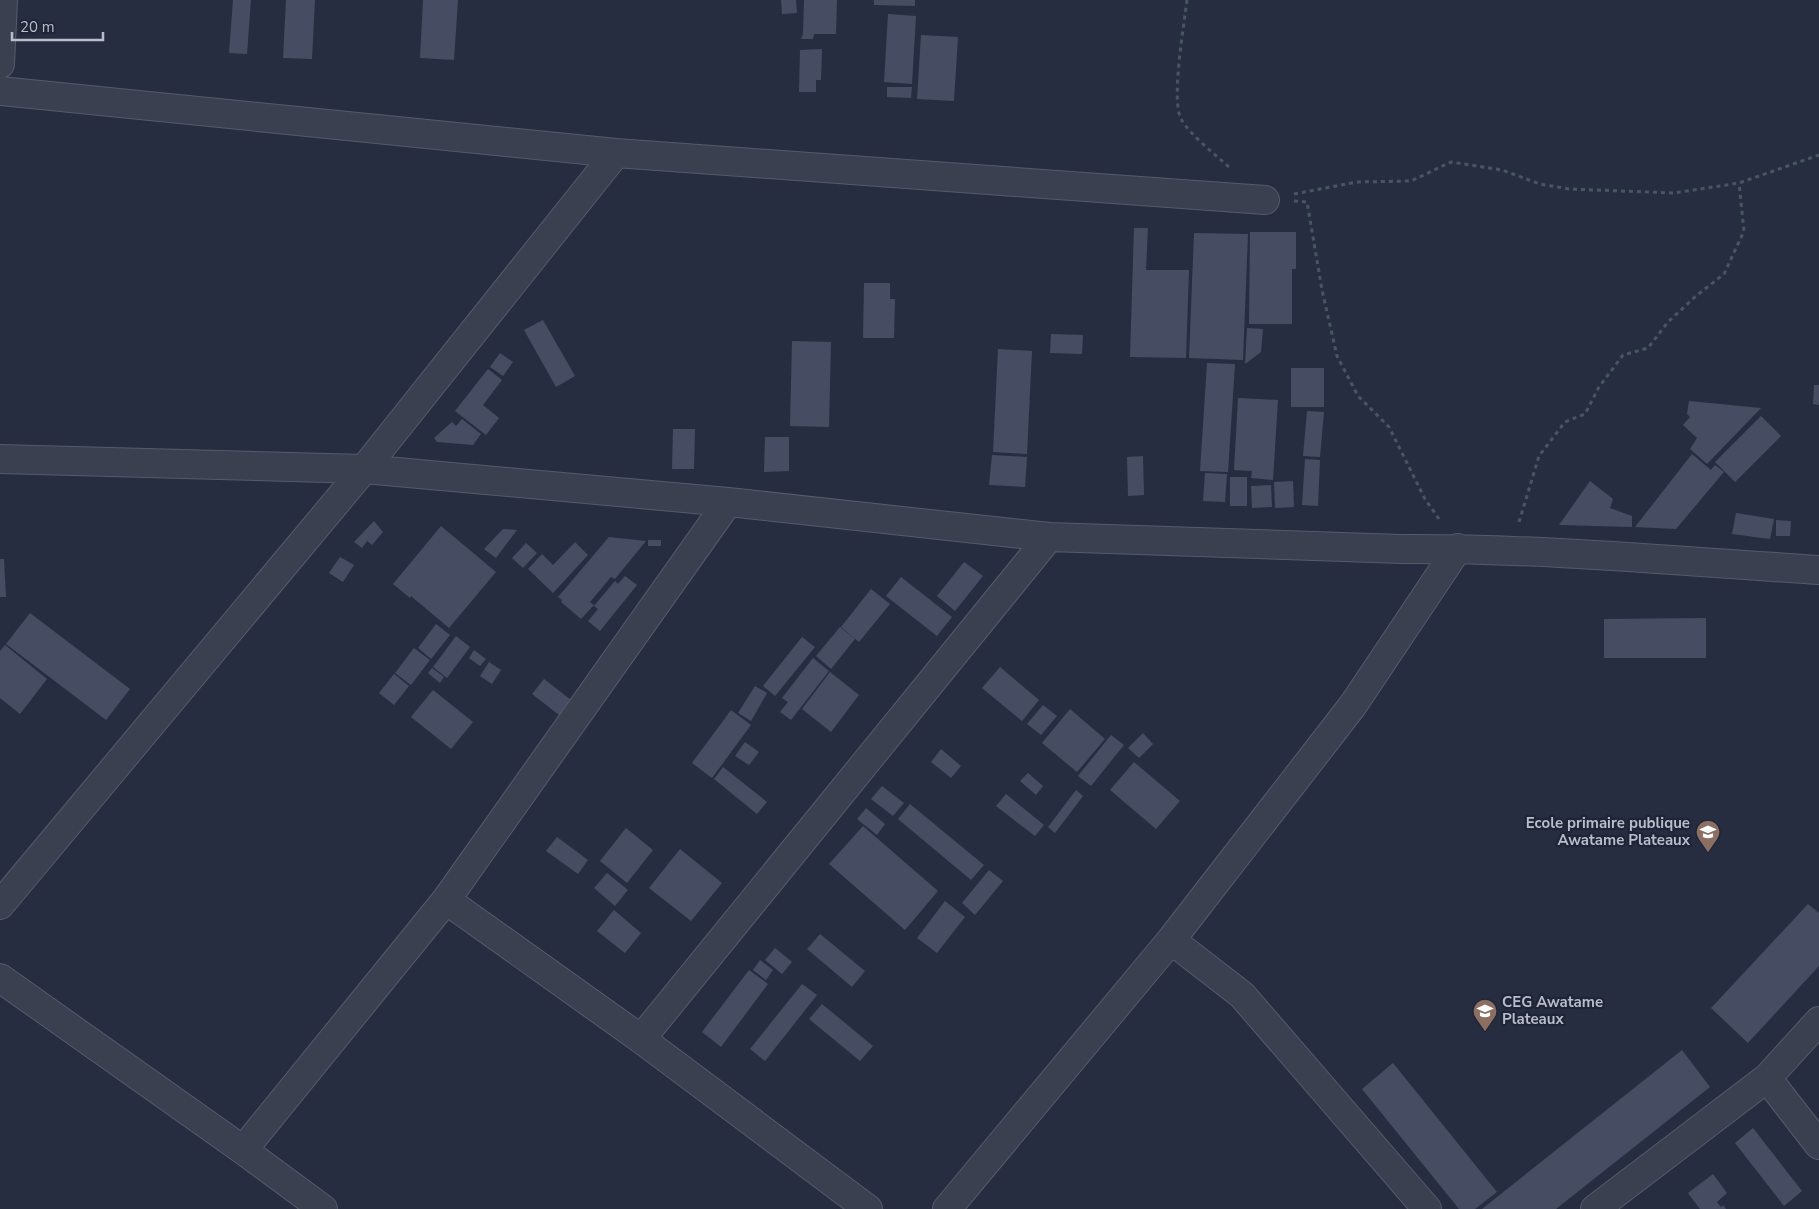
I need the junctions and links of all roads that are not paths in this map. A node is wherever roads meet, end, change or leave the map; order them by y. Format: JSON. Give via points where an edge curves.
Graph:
{"nodes":[{"id":1,"x":3,"y":0,"type":"edge"},
{"id":2,"x":0,"y":64,"type":"edge"},
{"id":3,"x":0,"y":90,"type":"edge"},
{"id":4,"x":616,"y":153,"type":"junction"},
{"id":5,"x":1264,"y":200,"type":"road end"},
{"id":6,"x":0,"y":459,"type":"edge"},
{"id":7,"x":364,"y":468,"type":"junction"},
{"id":8,"x":728,"y":502,"type":"junction"},
{"id":9,"x":1050,"y":537,"type":"junction"},
{"id":10,"x":1458,"y":548,"type":"junction"},
{"id":11,"x":1819,"y":570,"type":"edge"},
{"id":12,"x":446,"y":900,"type":"junction"},
{"id":13,"x":0,"y":905,"type":"edge"},
{"id":14,"x":1171,"y":940,"type":"junction"},
{"id":15,"x":0,"y":978,"type":"edge"},
{"id":16,"x":1819,"y":1021,"type":"edge"},
{"id":17,"x":641,"y":1039,"type":"junction"},
{"id":18,"x":1767,"y":1078,"type":"junction"},
{"id":19,"x":1819,"y":1145,"type":"edge"},
{"id":20,"x":243,"y":1150,"type":"junction"},
{"id":21,"x":323,"y":1209,"type":"edge"},
{"id":22,"x":868,"y":1209,"type":"edge"},
{"id":23,"x":946,"y":1209,"type":"edge"},
{"id":24,"x":1427,"y":1209,"type":"edge"},
{"id":25,"x":1595,"y":1209,"type":"edge"}],
"edges":[{"from":1,"to":2,"type":"street"},
{"from":3,"to":4,"type":"street"},
{"from":4,"to":5,"type":"street"},
{"from":4,"to":7,"type":"street"},
{"from":6,"to":7,"type":"street"},
{"from":7,"to":8,"type":"street"},
{"from":7,"to":13,"type":"street"},
{"from":8,"to":9,"type":"street"},
{"from":8,"to":12,"type":"street"},
{"from":9,"to":10,"type":"street"},
{"from":9,"to":17,"type":"street"},
{"from":10,"to":11,"type":"street"},
{"from":10,"to":14,"type":"street","via":[[1353,705]]},
{"from":12,"to":17,"type":"street"},
{"from":12,"to":20,"type":"street"},
{"from":14,"to":23,"type":"street"},
{"from":14,"to":24,"type":"street","via":[[1242,995]]},
{"from":15,"to":20,"type":"street"},
{"from":16,"to":18,"type":"street"},
{"from":17,"to":22,"type":"street"},
{"from":18,"to":19,"type":"street"},
{"from":18,"to":25,"type":"street"},
{"from":20,"to":21,"type":"street"}]}
